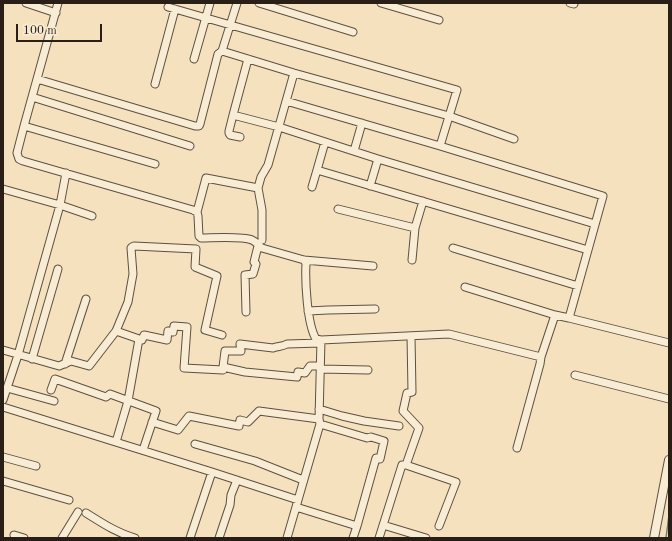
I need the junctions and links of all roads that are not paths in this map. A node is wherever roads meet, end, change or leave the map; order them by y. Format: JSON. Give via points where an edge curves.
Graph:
{"nodes":[{"id":1,"x":26,"y":3,"type":"edge"},
{"id":2,"x":58,"y":3,"type":"edge"},
{"id":3,"x":210,"y":3,"type":"edge"},
{"id":4,"x":237,"y":3,"type":"edge"},
{"id":5,"x":260,"y":3,"type":"edge"},
{"id":6,"x":381,"y":3,"type":"edge"},
{"id":7,"x":56,"y":12,"type":"junction"},
{"id":8,"x":206,"y":17,"type":"junction"},
{"id":9,"x":439,"y":20,"type":"dead end"},
{"id":10,"x":231,"y":24,"type":"junction"},
{"id":11,"x":353,"y":32,"type":"dead end"},
{"id":12,"x":222,"y":51,"type":"junction"},
{"id":13,"x":194,"y":59,"type":"dead end"},
{"id":14,"x":248,"y":59,"type":"junction"},
{"id":15,"x":294,"y":73,"type":"junction"},
{"id":16,"x":37,"y":80,"type":"junction"},
{"id":17,"x":155,"y":84,"type":"dead end"},
{"id":18,"x":32,"y":97,"type":"junction"},
{"id":19,"x":286,"y":101,"type":"junction"},
{"id":20,"x":233,"y":114,"type":"junction"},
{"id":21,"x":449,"y":116,"type":"junction"},
{"id":22,"x":362,"y":123,"type":"junction"},
{"id":23,"x":24,"y":126,"type":"junction"},
{"id":24,"x":279,"y":127,"type":"junction"},
{"id":25,"x":240,"y":137,"type":"dead end"},
{"id":26,"x":514,"y":139,"type":"dead end"},
{"id":27,"x":325,"y":142,"type":"junction"},
{"id":28,"x":190,"y":146,"type":"dead end"},
{"id":29,"x":440,"y":146,"type":"junction"},
{"id":30,"x":354,"y":151,"type":"junction"},
{"id":31,"x":378,"y":159,"type":"junction"},
{"id":32,"x":155,"y":164,"type":"dead end"},
{"id":33,"x":317,"y":170,"type":"junction"},
{"id":34,"x":66,"y":173,"type":"junction"},
{"id":35,"x":370,"y":186,"type":"junction"},
{"id":36,"x":312,"y":187,"type":"dead end"},
{"id":37,"x":258,"y":188,"type":"junction"},
{"id":38,"x":3,"y":189,"type":"edge"},
{"id":39,"x":423,"y":201,"type":"junction"},
{"id":40,"x":60,"y":205,"type":"junction"},
{"id":41,"x":338,"y":209,"type":"dead end"},
{"id":42,"x":197,"y":212,"type":"junction"},
{"id":43,"x":92,"y":216,"type":"dead end"},
{"id":44,"x":596,"y":224,"type":"junction"},
{"id":45,"x":414,"y":228,"type":"junction"},
{"id":46,"x":199,"y":236,"type":"junction"},
{"id":47,"x":260,"y":243,"type":"junction"},
{"id":48,"x":453,"y":248,"type":"dead end"},
{"id":49,"x":196,"y":249,"type":"junction"},
{"id":50,"x":588,"y":250,"type":"junction"},
{"id":51,"x":304,"y":260,"type":"junction"},
{"id":52,"x":412,"y":260,"type":"dead end"},
{"id":53,"x":373,"y":266,"type":"dead end"},
{"id":54,"x":58,"y":269,"type":"dead end"},
{"id":55,"x":578,"y":286,"type":"junction"},
{"id":56,"x":465,"y":287,"type":"dead end"},
{"id":57,"x":86,"y":299,"type":"dead end"},
{"id":58,"x":374,"y":309,"type":"dead end"},
{"id":59,"x":308,"y":311,"type":"junction"},
{"id":60,"x":246,"y":312,"type":"dead end"},
{"id":61,"x":555,"y":315,"type":"junction"},
{"id":62,"x":569,"y":318,"type":"junction"},
{"id":63,"x":116,"y":331,"type":"junction"},
{"id":64,"x":222,"y":335,"type":"dead end"},
{"id":65,"x":411,"y":336,"type":"junction"},
{"id":66,"x":139,"y":339,"type":"junction"},
{"id":67,"x":321,"y":342,"type":"junction"},
{"id":68,"x":669,"y":343,"type":"edge"},
{"id":69,"x":3,"y":350,"type":"edge"},
{"id":70,"x":18,"y":355,"type":"junction"},
{"id":71,"x":541,"y":357,"type":"junction"},
{"id":72,"x":32,"y":359,"type":"junction"},
{"id":73,"x":65,"y":364,"type":"junction"},
{"id":74,"x":223,"y":367,"type":"junction"},
{"id":75,"x":320,"y":367,"type":"junction"},
{"id":76,"x":368,"y":370,"type":"dead end"},
{"id":77,"x":575,"y":375,"type":"dead end"},
{"id":78,"x":7,"y":388,"type":"junction"},
{"id":79,"x":51,"y":390,"type":"dead end"},
{"id":80,"x":669,"y":399,"type":"edge"},
{"id":81,"x":3,"y":400,"type":"edge"},
{"id":82,"x":54,"y":401,"type":"dead end"},
{"id":83,"x":128,"y":401,"type":"junction"},
{"id":84,"x":3,"y":407,"type":"edge"},
{"id":85,"x":319,"y":409,"type":"junction"},
{"id":86,"x":152,"y":422,"type":"junction"},
{"id":87,"x":319,"y":422,"type":"junction"},
{"id":88,"x":399,"y":426,"type":"dead end"},
{"id":89,"x":116,"y":442,"type":"junction"},
{"id":90,"x":195,"y":444,"type":"dead end"},
{"id":91,"x":517,"y":448,"type":"dead end"},
{"id":92,"x":143,"y":450,"type":"junction"},
{"id":93,"x":3,"y":457,"type":"edge"},
{"id":94,"x":669,"y":460,"type":"edge"},
{"id":95,"x":36,"y":466,"type":"dead end"},
{"id":96,"x":406,"y":466,"type":"junction"},
{"id":97,"x":212,"y":472,"type":"junction"},
{"id":98,"x":237,"y":480,"type":"junction"},
{"id":99,"x":303,"y":480,"type":"junction"},
{"id":100,"x":3,"y":481,"type":"edge"},
{"id":101,"x":69,"y":500,"type":"dead end"},
{"id":102,"x":297,"y":504,"type":"junction"},
{"id":103,"x":78,"y":512,"type":"dead end"},
{"id":104,"x":86,"y":514,"type":"dead end"},
{"id":105,"x":383,"y":525,"type":"junction"},
{"id":106,"x":356,"y":526,"type":"junction"},
{"id":107,"x":439,"y":526,"type":"dead end"},
{"id":108,"x":14,"y":535,"type":"dead end"},
{"id":109,"x":124,"y":536,"type":"edge"},
{"id":110,"x":24,"y":538,"type":"edge"},
{"id":111,"x":62,"y":538,"type":"edge"},
{"id":112,"x":135,"y":538,"type":"edge"},
{"id":113,"x":190,"y":538,"type":"edge"},
{"id":114,"x":219,"y":538,"type":"edge"},
{"id":115,"x":287,"y":538,"type":"edge"},
{"id":116,"x":353,"y":538,"type":"edge"},
{"id":117,"x":379,"y":538,"type":"edge"},
{"id":118,"x":426,"y":538,"type":"edge"},
{"id":119,"x":654,"y":538,"type":"edge"}],
"edges":[{"from":1,"to":7,"type":"street"},
{"from":2,"to":7,"type":"street"},
{"from":3,"to":8,"type":"street"},
{"from":4,"to":10,"type":"street"},
{"from":5,"to":11,"type":"street"},
{"from":6,"to":9,"type":"street"},
{"from":7,"to":16,"type":"street"},
{"from":8,"to":10,"type":"street"},
{"from":8,"to":13,"type":"street"},
{"from":8,"to":17,"type":"street","via":[[172,8]]},
{"from":10,"to":12,"type":"street"},
{"from":10,"to":21,"type":"street","via":[[457,90]]},
{"from":12,"to":14,"type":"street"},
{"from":12,"to":16,"type":"street","via":[[218,54],[199,126]]},
{"from":14,"to":15,"type":"street"},
{"from":14,"to":20,"type":"street"},
{"from":15,"to":19,"type":"street"},
{"from":15,"to":21,"type":"street"},
{"from":16,"to":18,"type":"street"},
{"from":18,"to":23,"type":"street"},
{"from":18,"to":28,"type":"street"},
{"from":19,"to":22,"type":"street"},
{"from":19,"to":24,"type":"street"},
{"from":20,"to":24,"type":"street"},
{"from":20,"to":25,"type":"street","via":[[229,133]]},
{"from":21,"to":26,"type":"street"},
{"from":21,"to":29,"type":"street"},
{"from":22,"to":29,"type":"street"},
{"from":22,"to":30,"type":"street"},
{"from":23,"to":32,"type":"street"},
{"from":23,"to":34,"type":"street","via":[[18,158]]},
{"from":24,"to":27,"type":"street"},
{"from":24,"to":37,"type":"street"},
{"from":27,"to":30,"type":"street"},
{"from":27,"to":33,"type":"street"},
{"from":29,"to":44,"type":"street","via":[[603,196]]},
{"from":30,"to":31,"type":"street"},
{"from":31,"to":35,"type":"street"},
{"from":31,"to":44,"type":"street"},
{"from":33,"to":35,"type":"street"},
{"from":33,"to":36,"type":"street"},
{"from":34,"to":40,"type":"street"},
{"from":34,"to":42,"type":"street"},
{"from":35,"to":39,"type":"street"},
{"from":37,"to":42,"type":"street","via":[[206,178]]},
{"from":37,"to":47,"type":"street","via":[[262,210]]},
{"from":38,"to":40,"type":"street"},
{"from":39,"to":45,"type":"street"},
{"from":39,"to":50,"type":"street"},
{"from":40,"to":43,"type":"street"},
{"from":40,"to":70,"type":"street"},
{"from":41,"to":45,"type":"street"},
{"from":42,"to":46,"type":"street"},
{"from":44,"to":50,"type":"street"},
{"from":45,"to":52,"type":"street"},
{"from":46,"to":47,"type":"street","via":[[240,238]]},
{"from":46,"to":49,"type":"street"},
{"from":47,"to":51,"type":"street"},
{"from":47,"to":60,"type":"street","via":[[253,274],[245,275]]},
{"from":48,"to":55,"type":"street"},
{"from":49,"to":63,"type":"street","via":[[132,247],[133,274],[128,302]]},
{"from":49,"to":64,"type":"street","via":[[194,267],[216,276],[205,330]]},
{"from":50,"to":55,"type":"street"},
{"from":51,"to":53,"type":"street"},
{"from":51,"to":59,"type":"street"},
{"from":54,"to":72,"type":"street"},
{"from":55,"to":62,"type":"street"},
{"from":56,"to":61,"type":"street"},
{"from":57,"to":73,"type":"street"},
{"from":58,"to":59,"type":"street"},
{"from":59,"to":67,"type":"street","via":[[313,334]]},
{"from":61,"to":62,"type":"street"},
{"from":61,"to":71,"type":"street"},
{"from":62,"to":68,"type":"street"},
{"from":63,"to":66,"type":"street"},
{"from":63,"to":73,"type":"street","via":[[89,366],[71,361]]},
{"from":65,"to":67,"type":"street"},
{"from":65,"to":71,"type":"street","via":[[449,334]]},
{"from":65,"to":96,"type":"street","via":[[412,392],[407,393],[404,411],[419,428]]},
{"from":66,"to":74,"type":"street","via":[[142,340],[144,335],[167,340],[168,331],[173,332],[174,326],[187,327],[184,368],[223,370]]},
{"from":66,"to":83,"type":"street"},
{"from":67,"to":74,"type":"street","via":[[287,344],[273,348],[240,344],[241,351],[225,351]]},
{"from":67,"to":75,"type":"street"},
{"from":69,"to":70,"type":"street"},
{"from":70,"to":72,"type":"street"},
{"from":70,"to":78,"type":"street"},
{"from":71,"to":91,"type":"street"},
{"from":72,"to":73,"type":"street","via":[[59,366]]},
{"from":74,"to":75,"type":"street","via":[[245,372],[297,377],[298,372],[305,373],[310,366]]},
{"from":75,"to":76,"type":"street"},
{"from":75,"to":85,"type":"street"},
{"from":77,"to":80,"type":"street"},
{"from":78,"to":81,"type":"street"},
{"from":78,"to":82,"type":"street"},
{"from":79,"to":83,"type":"street","via":[[55,379]]},
{"from":83,"to":86,"type":"street","via":[[156,411]]},
{"from":83,"to":89,"type":"street"},
{"from":84,"to":89,"type":"street"},
{"from":85,"to":87,"type":"street"},
{"from":85,"to":88,"type":"street","via":[[364,421]]},
{"from":86,"to":87,"type":"street","via":[[178,430],[189,416],[239,426],[240,420],[248,422],[259,411]]},
{"from":86,"to":92,"type":"street"},
{"from":87,"to":99,"type":"street"},
{"from":87,"to":106,"type":"street","via":[[384,441],[380,459],[376,458]]},
{"from":89,"to":92,"type":"street"},
{"from":90,"to":99,"type":"street","via":[[255,460]]},
{"from":92,"to":97,"type":"street"},
{"from":93,"to":95,"type":"street"},
{"from":94,"to":119,"type":"street"},
{"from":96,"to":105,"type":"street","via":[[402,464]]},
{"from":96,"to":107,"type":"street","via":[[456,482]]},
{"from":97,"to":98,"type":"street"},
{"from":97,"to":113,"type":"street"},
{"from":98,"to":102,"type":"street"},
{"from":98,"to":114,"type":"street"},
{"from":99,"to":102,"type":"street"},
{"from":100,"to":101,"type":"street"},
{"from":102,"to":106,"type":"street"},
{"from":102,"to":115,"type":"street"},
{"from":103,"to":111,"type":"street"},
{"from":104,"to":109,"type":"street"},
{"from":105,"to":117,"type":"street"},
{"from":105,"to":118,"type":"street"},
{"from":106,"to":116,"type":"street"},
{"from":108,"to":110,"type":"street"},
{"from":109,"to":112,"type":"street"}]}
